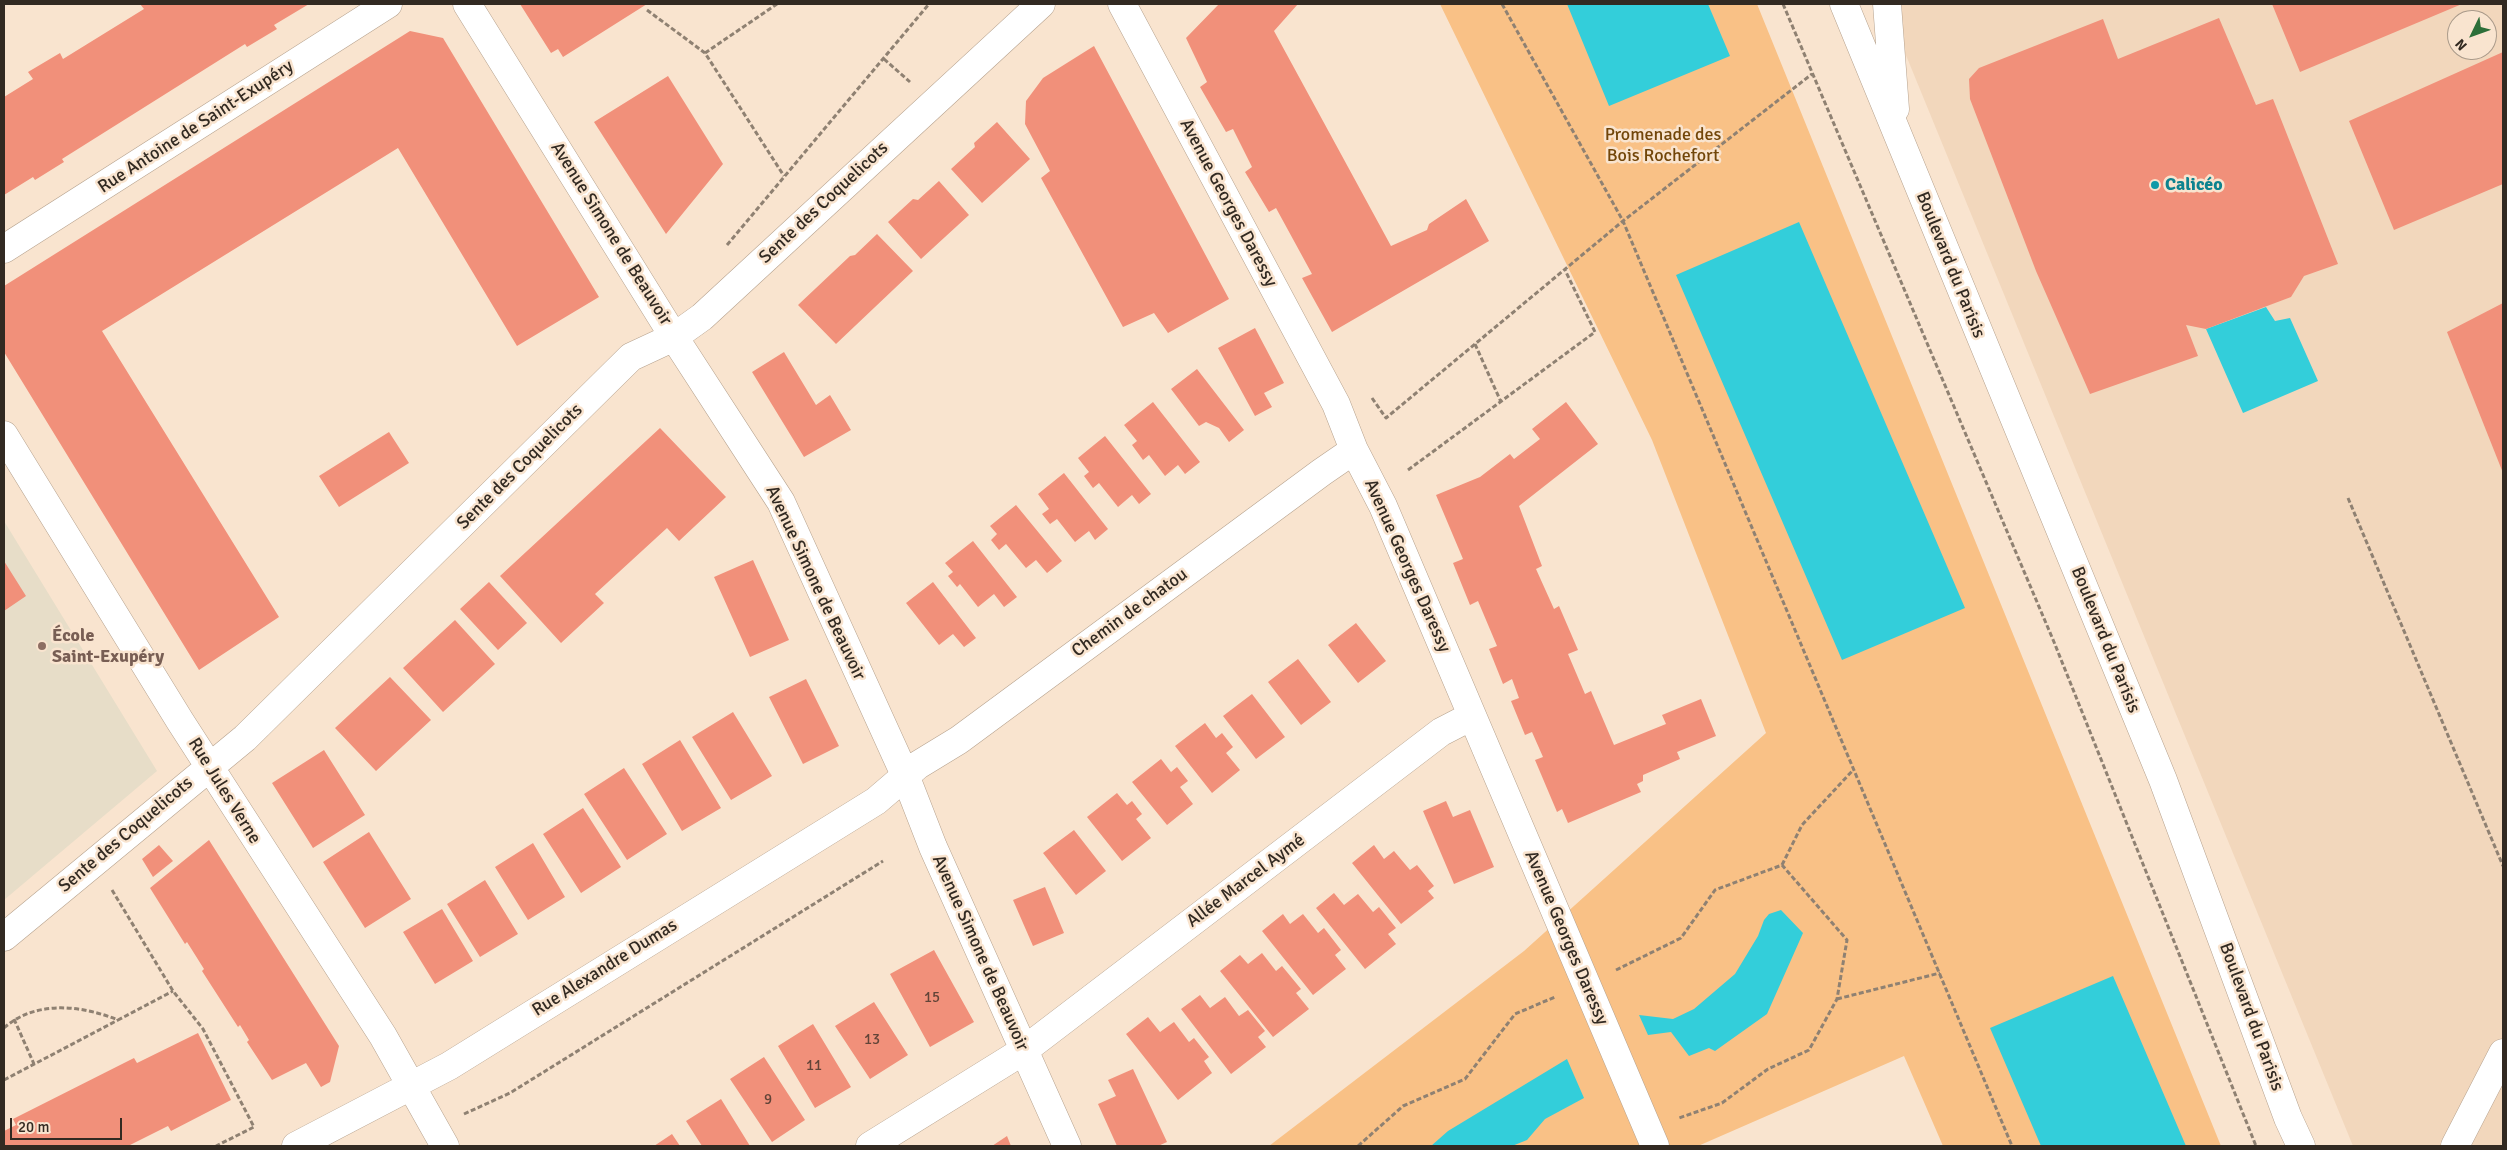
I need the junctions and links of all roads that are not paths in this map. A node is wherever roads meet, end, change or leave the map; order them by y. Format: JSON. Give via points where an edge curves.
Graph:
{"nodes":[{"id":1,"x":388,"y":4,"type":"edge"},
{"id":2,"x":466,"y":4,"type":"edge"},
{"id":3,"x":1041,"y":4,"type":"edge"},
{"id":4,"x":1122,"y":4,"type":"edge"},
{"id":5,"x":1844,"y":4,"type":"edge"},
{"id":6,"x":1887,"y":4,"type":"edge"},
{"id":7,"x":1898,"y":138,"type":"junction"},
{"id":8,"x":4,"y":250,"type":"edge"},
{"id":9,"x":674,"y":336,"type":"junction"},
{"id":10,"x":4,"y":435,"type":"edge"},
{"id":11,"x":1354,"y":450,"type":"junction"},
{"id":12,"x":1472,"y":716,"type":"junction"},
{"id":13,"x":209,"y":766,"type":"junction"},
{"id":14,"x":905,"y":775,"type":"junction"},
{"id":15,"x":4,"y":937,"type":"edge"},
{"id":16,"x":1023,"y":1051,"type":"junction"},
{"id":17,"x":2503,"y":1053,"type":"edge"},
{"id":18,"x":411,"y":1086,"type":"junction"},
{"id":19,"x":441,"y":1137,"type":"edge"},
{"id":20,"x":1651,"y":1137,"type":"edge"},
{"id":21,"x":296,"y":1146,"type":"edge"},
{"id":22,"x":870,"y":1146,"type":"edge"},
{"id":23,"x":1067,"y":1146,"type":"edge"},
{"id":24,"x":2300,"y":1146,"type":"edge"},
{"id":25,"x":2455,"y":1146,"type":"edge"}],
"edges":[{"from":1,"to":8,"type":"street","name":"Rue Antoine de Saint-Exupéry"},
{"from":2,"to":9,"type":"street","name":"Avenue Simone de Beauvoir"},
{"from":3,"to":9,"type":"street","name":"Sente des Coquelicots","via":[[702,317]]},
{"from":4,"to":11,"type":"street","name":"Avenue Georges Daressy","via":[[1336,404]]},
{"from":5,"to":7,"type":"street","name":"Boulevard du Parisis"},
{"from":6,"to":7,"type":"street","name":"Boulevard du Parisis"},
{"from":7,"to":24,"type":"street","name":"Boulevard du Parisis","via":[[2163,780]]},
{"from":9,"to":13,"type":"street","name":"Sente des Coquelicots","via":[[632,357],[245,738]]},
{"from":9,"to":14,"type":"street","name":"Avenue Simone de Beauvoir","via":[[781,502]]},
{"from":10,"to":13,"type":"street","name":"Rue Jules Verne"},
{"from":11,"to":12,"type":"street","name":"Avenue Georges Daressy","via":[[1383,506]]},
{"from":11,"to":14,"type":"street","name":"Chemin de chatou","via":[[959,740]]},
{"from":12,"to":16,"type":"street","name":"Allée Marcel Aymé","via":[[1441,732]]},
{"from":12,"to":20,"type":"street","name":"Avenue Georges Daressy"},
{"from":13,"to":15,"type":"street","name":"Sente des Coquelicots"},
{"from":13,"to":18,"type":"street","name":"Rue Jules Verne","via":[[383,1036]]},
{"from":14,"to":16,"type":"street","name":"Avenue Simone de Beauvoir"},
{"from":14,"to":18,"type":"street","name":"Rue Alexandre Dumas","via":[[876,801]]},
{"from":16,"to":22,"type":"street","name":"Allée Marcel Aymé"},
{"from":16,"to":23,"type":"street","name":"Avenue Simone de Beauvoir"},
{"from":17,"to":25,"type":"street"},
{"from":18,"to":19,"type":"street","name":"Rue Jules Verne"},
{"from":18,"to":21,"type":"street","name":"Rue Alexandre Dumas"}]}
